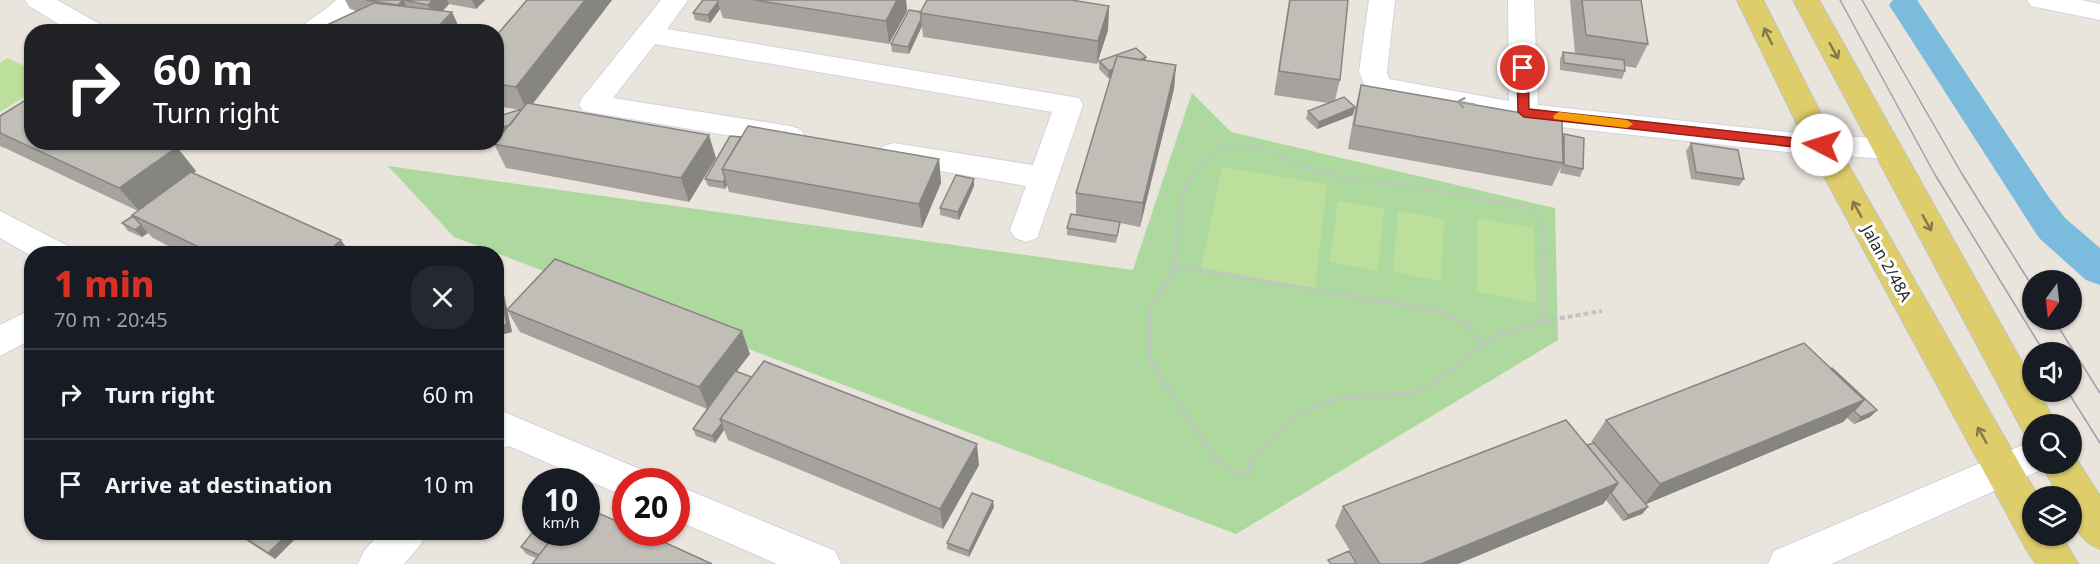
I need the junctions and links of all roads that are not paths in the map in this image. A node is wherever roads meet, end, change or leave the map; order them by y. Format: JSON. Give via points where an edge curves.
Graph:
{"nodes":[{"id":1,"x":38,"y":0,"type":"edge"},
{"id":2,"x":350,"y":0,"type":"edge"},
{"id":3,"x":675,"y":0,"type":"edge"},
{"id":4,"x":1382,"y":0,"type":"edge"},
{"id":5,"x":1521,"y":0,"type":"edge"},
{"id":6,"x":1750,"y":0,"type":"edge"},
{"id":7,"x":1806,"y":0,"type":"edge"},
{"id":8,"x":2040,"y":0,"type":"edge"},
{"id":9,"x":2100,"y":12,"type":"edge"},
{"id":10,"x":79,"y":24,"type":"edge"},
{"id":11,"x":325,"y":24,"type":"edge"},
{"id":12,"x":648,"y":34,"type":"junction"},
{"id":13,"x":1524,"y":112,"type":"junction"},
{"id":14,"x":813,"y":140,"type":"edge"},
{"id":15,"x":1822,"y":145,"type":"junction"},
{"id":16,"x":870,"y":149,"type":"edge"},
{"id":17,"x":1887,"y":149,"type":"junction"},
{"id":18,"x":1044,"y":178,"type":"junction"},
{"id":19,"x":0,"y":223,"type":"edge"},
{"id":20,"x":1026,"y":230,"type":"dead end"},
{"id":21,"x":41,"y":246,"type":"edge"},
{"id":22,"x":24,"y":327,"type":"edge"},
{"id":23,"x":0,"y":342,"type":"edge"},
{"id":24,"x":2033,"y":414,"type":"edge"},
{"id":25,"x":504,"y":428,"type":"edge"},
{"id":26,"x":2017,"y":463,"type":"edge"},
{"id":27,"x":2066,"y":474,"type":"edge"},
{"id":28,"x":612,"y":475,"type":"edge"},
{"id":29,"x":2023,"y":486,"type":"edge"},
{"id":30,"x":690,"y":508,"type":"edge"},
{"id":31,"x":2100,"y":531,"type":"edge"},
{"id":32,"x":400,"y":540,"type":"edge"},
{"id":33,"x":2046,"y":546,"type":"edge"},
{"id":34,"x":378,"y":564,"type":"edge"},
{"id":35,"x":821,"y":564,"type":"edge"},
{"id":36,"x":1788,"y":564,"type":"edge"},
{"id":37,"x":2058,"y":564,"type":"edge"}],
"edges":[{"from":1,"to":10,"type":"lane"},
{"from":2,"to":11,"type":"lane"},
{"from":3,"to":12,"type":"lane"},
{"from":13,"to":4,"type":"lane","one_way":true,"via":[[1378,86],[1373,72]]},
{"from":5,"to":13,"type":"lane"},
{"from":15,"to":6,"type":"main road","name":"Jalan 2/48A","one_way":true},
{"from":7,"to":17,"type":"main road","one_way":true},
{"from":8,"to":9,"type":"lane"},
{"from":12,"to":14,"type":"lane","via":[[593,104]]},
{"from":12,"to":18,"type":"lane","via":[[1069,105]]},
{"from":13,"to":15,"type":"lane"},
{"from":15,"to":17,"type":"lane"},
{"from":26,"to":15,"type":"main road","name":"Jalan 2/48A","one_way":true},
{"from":16,"to":18,"type":"lane"},
{"from":17,"to":24,"type":"main road","one_way":true},
{"from":18,"to":20,"type":"lane"},
{"from":19,"to":21,"type":"lane"},
{"from":22,"to":23,"type":"lane"},
{"from":25,"to":28,"type":"lane"},
{"from":26,"to":29,"type":"main road","name":"Jalan 2/48A"},
{"from":26,"to":36,"type":"lane"},
{"from":27,"to":31,"type":"main road"},
{"from":30,"to":35,"type":"lane"},
{"from":32,"to":34,"type":"lane"},
{"from":33,"to":37,"type":"main road"}]}
